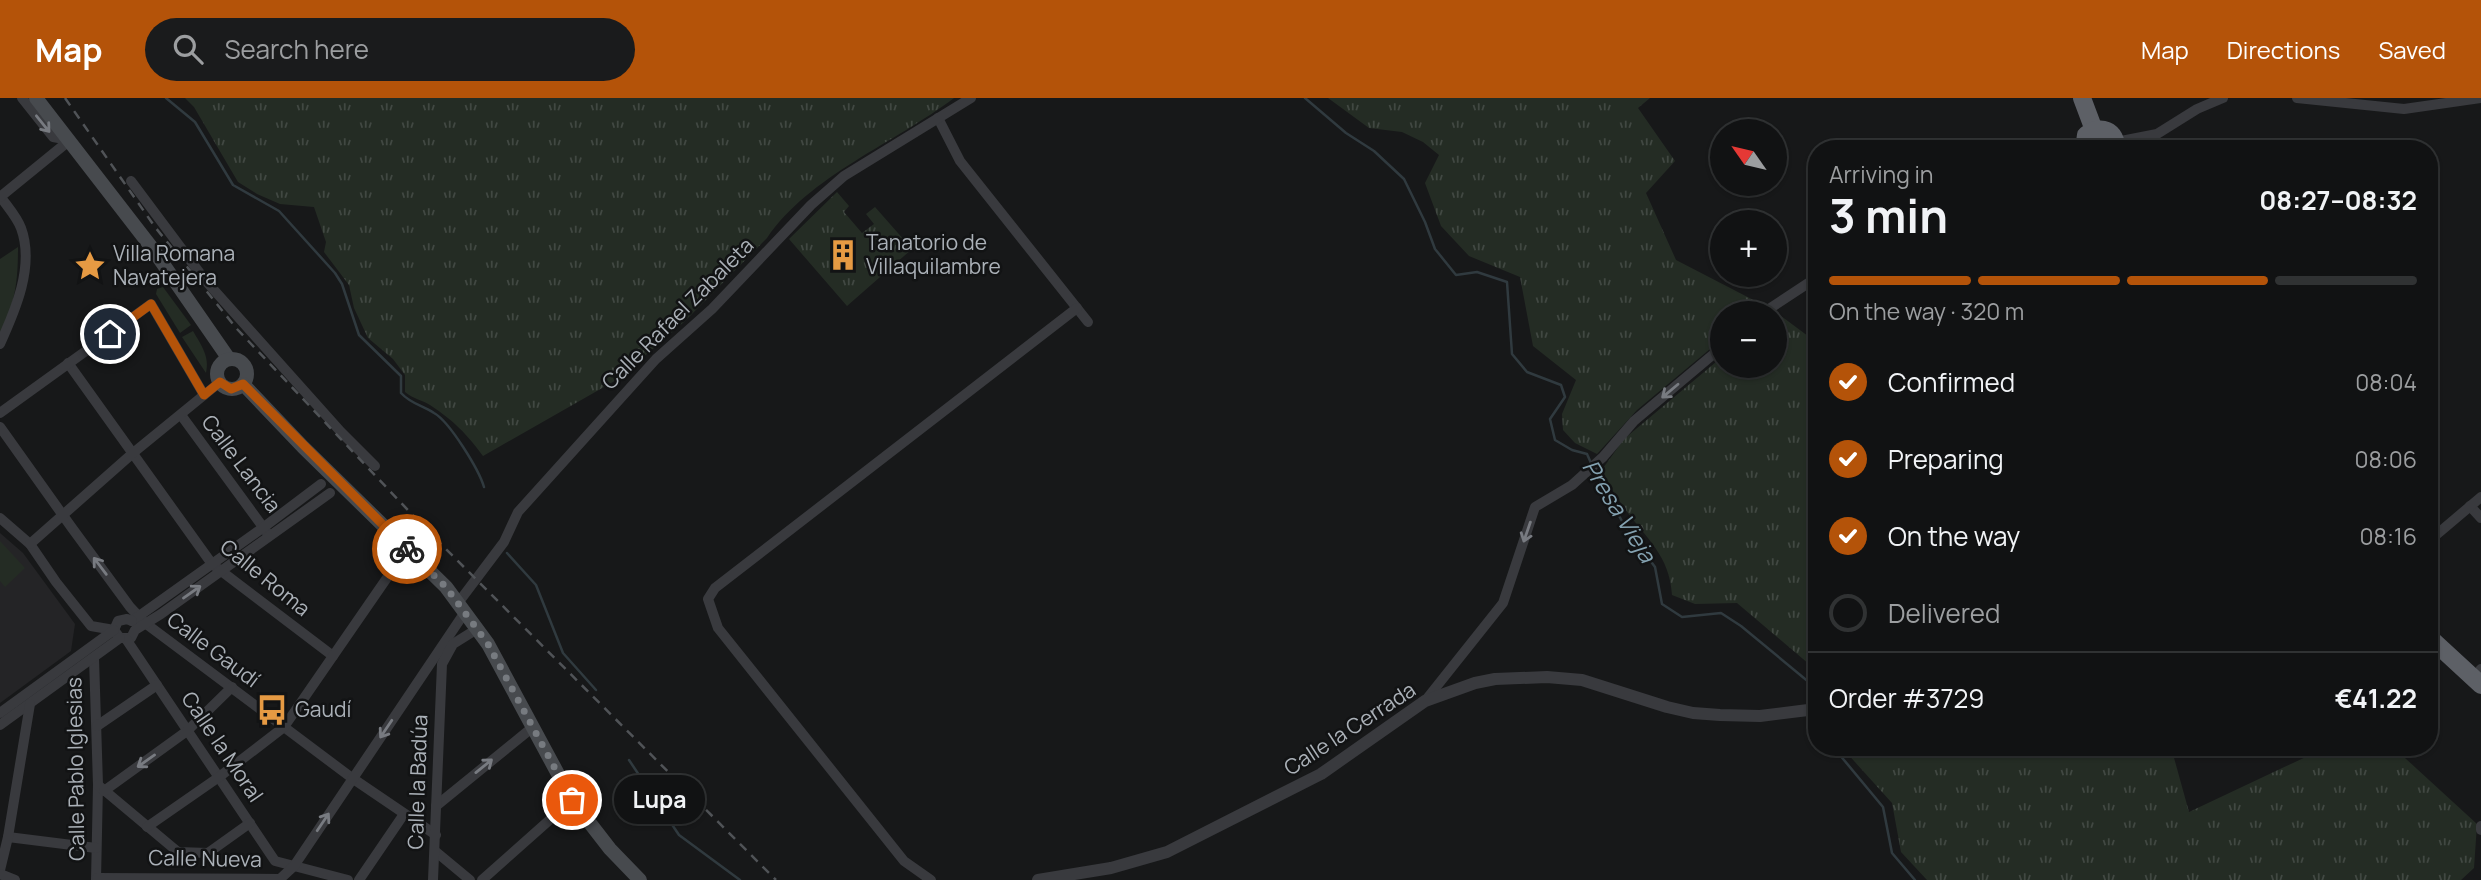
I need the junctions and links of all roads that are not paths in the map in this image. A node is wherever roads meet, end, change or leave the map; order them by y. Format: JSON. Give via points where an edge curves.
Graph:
{"nodes":[{"id":1,"x":22,"y":98,"type":"edge"},
{"id":2,"x":36,"y":98,"type":"edge"},
{"id":3,"x":971,"y":98,"type":"edge"},
{"id":4,"x":2082,"y":98,"type":"edge"},
{"id":5,"x":2223,"y":98,"type":"edge"},
{"id":6,"x":2297,"y":98,"type":"edge"},
{"id":7,"x":2481,"y":98,"type":"edge"},
{"id":8,"x":938,"y":118,"type":"junction"},
{"id":9,"x":2094,"y":130,"type":"junction"},
{"id":10,"x":70,"y":140,"type":"junction"},
{"id":11,"x":2084,"y":140,"type":"edge"},
{"id":12,"x":2112,"y":140,"type":"edge"},
{"id":13,"x":2136,"y":140,"type":"edge"},
{"id":14,"x":131,"y":181,"type":"dead end"},
{"id":15,"x":0,"y":197,"type":"edge"},
{"id":16,"x":1808,"y":283,"type":"edge"},
{"id":17,"x":1781,"y":301,"type":"edge"},
{"id":18,"x":1077,"y":309,"type":"junction"},
{"id":19,"x":1088,"y":322,"type":"dead end"},
{"id":20,"x":0,"y":344,"type":"edge"},
{"id":21,"x":1710,"y":357,"type":"edge"},
{"id":22,"x":229,"y":359,"type":"junction"},
{"id":23,"x":68,"y":363,"type":"junction"},
{"id":24,"x":220,"y":382,"type":"junction"},
{"id":25,"x":243,"y":384,"type":"junction"},
{"id":26,"x":204,"y":395,"type":"junction"},
{"id":27,"x":0,"y":413,"type":"edge"},
{"id":28,"x":181,"y":415,"type":"junction"},
{"id":29,"x":0,"y":427,"type":"edge"},
{"id":30,"x":133,"y":453,"type":"junction"},
{"id":31,"x":375,"y":466,"type":"dead end"},
{"id":32,"x":321,"y":484,"type":"dead end"},
{"id":33,"x":331,"y":493,"type":"dead end"},
{"id":34,"x":2481,"y":497,"type":"edge"},
{"id":35,"x":2470,"y":506,"type":"junction"},
{"id":36,"x":62,"y":515,"type":"junction"},
{"id":37,"x":0,"y":518,"type":"edge"},
{"id":38,"x":2481,"y":518,"type":"edge"},
{"id":39,"x":267,"y":532,"type":"junction"},
{"id":40,"x":2438,"y":533,"type":"edge"},
{"id":41,"x":30,"y":544,"type":"junction"},
{"id":42,"x":400,"y":559,"type":"dead end"},
{"id":43,"x":217,"y":568,"type":"junction"},
{"id":44,"x":462,"y":607,"type":"junction"},
{"id":45,"x":138,"y":623,"type":"junction"},
{"id":46,"x":92,"y":626,"type":"junction"},
{"id":47,"x":477,"y":629,"type":"junction"},
{"id":48,"x":120,"y":636,"type":"junction"},
{"id":49,"x":2438,"y":643,"type":"edge"},
{"id":50,"x":442,"y":646,"type":"junction"},
{"id":51,"x":92,"y":654,"type":"junction"},
{"id":52,"x":333,"y":656,"type":"junction"},
{"id":53,"x":442,"y":664,"type":"junction"},
{"id":54,"x":2481,"y":674,"type":"edge"},
{"id":55,"x":422,"y":675,"type":"junction"},
{"id":56,"x":157,"y":685,"type":"junction"},
{"id":57,"x":441,"y":686,"type":"junction"},
{"id":58,"x":232,"y":687,"type":"junction"},
{"id":59,"x":1425,"y":701,"type":"junction"},
{"id":60,"x":30,"y":704,"type":"junction"},
{"id":61,"x":1808,"y":710,"type":"edge"},
{"id":62,"x":0,"y":713,"type":"edge"},
{"id":63,"x":0,"y":725,"type":"edge"},
{"id":64,"x":97,"y":726,"type":"junction"},
{"id":65,"x":284,"y":727,"type":"junction"},
{"id":66,"x":533,"y":727,"type":"junction"},
{"id":67,"x":187,"y":732,"type":"junction"},
{"id":68,"x":219,"y":777,"type":"junction"},
{"id":69,"x":352,"y":778,"type":"junction"},
{"id":70,"x":101,"y":788,"type":"junction"},
{"id":71,"x":572,"y":800,"type":"junction"},
{"id":72,"x":436,"y":806,"type":"junction"},
{"id":73,"x":404,"y":814,"type":"junction"},
{"id":74,"x":250,"y":824,"type":"junction"},
{"id":75,"x":147,"y":827,"type":"junction"},
{"id":76,"x":436,"y":835,"type":"junction"},
{"id":77,"x":8,"y":837,"type":"junction"},
{"id":78,"x":96,"y":848,"type":"junction"},
{"id":79,"x":435,"y":851,"type":"junction"},
{"id":80,"x":294,"y":866,"type":"junction"},
{"id":81,"x":0,"y":872,"type":"edge"},
{"id":82,"x":97,"y":879,"type":"edge"},
{"id":83,"x":280,"y":879,"type":"edge"},
{"id":84,"x":15,"y":880,"type":"edge"},
{"id":85,"x":348,"y":880,"type":"edge"},
{"id":86,"x":359,"y":880,"type":"edge"},
{"id":87,"x":433,"y":880,"type":"edge"},
{"id":88,"x":470,"y":880,"type":"edge"},
{"id":89,"x":482,"y":880,"type":"edge"},
{"id":90,"x":640,"y":880,"type":"edge"},
{"id":91,"x":931,"y":880,"type":"edge"},
{"id":92,"x":1038,"y":880,"type":"edge"}],
"edges":[{"from":1,"to":10,"type":"street","one_way":true,"via":[[53,137]]},
{"from":2,"to":10,"type":"main road"},
{"from":3,"to":8,"type":"street","name":"Calle Rafael Zabaleta"},
{"from":4,"to":9,"type":"highway"},
{"from":5,"to":13,"type":"street","via":[[2157,134]]},
{"from":6,"to":7,"type":"street","via":[[2404,109]]},
{"from":8,"to":18,"type":"street","via":[[960,161]]},
{"from":8,"to":44,"type":"street","name":"Calle Rafael Zabaleta","via":[[844,176],[656,359],[518,512]]},
{"from":9,"to":11,"type":"highway"},
{"from":9,"to":12,"type":"highway","via":[[2107,131]]},
{"from":10,"to":15,"type":"street"},
{"from":10,"to":22,"type":"main road"},
{"from":14,"to":31,"type":"street","via":[[205,280]]},
{"from":15,"to":20,"type":"street","via":[[21,227],[26,255],[16,309]]},
{"from":16,"to":17,"type":"street"},
{"from":18,"to":19,"type":"street"},
{"from":18,"to":91,"type":"street","via":[[715,589],[708,600],[718,628],[904,862]]},
{"from":21,"to":59,"type":"street","one_way":true,"via":[[1634,421],[1572,485],[1535,507],[1503,603]]},
{"from":22,"to":24,"type":"main road","via":[[219,367]]},
{"from":22,"to":25,"type":"main road","via":[[246,366]]},
{"from":23,"to":26,"type":"street","via":[[151,304]]},
{"from":23,"to":27,"type":"street"},
{"from":23,"to":30,"type":"street","name":"Calle Roma"},
{"from":24,"to":25,"type":"main road","via":[[231,389]]},
{"from":24,"to":26,"type":"street"},
{"from":25,"to":44,"type":"main road"},
{"from":26,"to":28,"type":"street"},
{"from":28,"to":30,"type":"street"},
{"from":28,"to":39,"type":"street","name":"Calle Lancia"},
{"from":29,"to":36,"type":"street","name":"Calle Gaudí"},
{"from":30,"to":36,"type":"street"},
{"from":30,"to":43,"type":"street","name":"Calle Roma"},
{"from":32,"to":39,"type":"street"},
{"from":33,"to":39,"type":"street"},
{"from":34,"to":35,"type":"street"},
{"from":35,"to":38,"type":"street"},
{"from":35,"to":40,"type":"street"},
{"from":36,"to":41,"type":"street"},
{"from":45,"to":36,"type":"street","name":"Calle Gaudí","one_way":true},
{"from":37,"to":41,"type":"street"},
{"from":39,"to":43,"type":"street"},
{"from":41,"to":46,"type":"street"},
{"from":42,"to":52,"type":"street"},
{"from":43,"to":45,"type":"street"},
{"from":43,"to":52,"type":"street","name":"Calle Roma"},
{"from":44,"to":47,"type":"main road"},
{"from":44,"to":50,"type":"street","name":"Calle Rafael Zabaleta"},
{"from":45,"to":48,"type":"street","via":[[131,638]]},
{"from":45,"to":48,"type":"street","via":[[118,621]]},
{"from":45,"to":58,"type":"street","name":"Calle Gaudí"},
{"from":46,"to":48,"type":"street"},
{"from":46,"to":51,"type":"street","name":"Calle Pablo Iglesias"},
{"from":47,"to":53,"type":"street","via":[[453,644]]},
{"from":47,"to":66,"type":"main road"},
{"from":48,"to":51,"type":"street"},
{"from":48,"to":56,"type":"street","name":"Calle la Moral"},
{"from":49,"to":54,"type":"highway"},
{"from":50,"to":53,"type":"street","name":"Calle la Badúa"},
{"from":50,"to":55,"type":"street","name":"Calle Rafael Zabaleta"},
{"from":51,"to":60,"type":"street"},
{"from":51,"to":62,"type":"street"},
{"from":51,"to":64,"type":"street","name":"Calle Pablo Iglesias"},
{"from":52,"to":65,"type":"street"},
{"from":53,"to":57,"type":"street","name":"Calle la Badúa"},
{"from":55,"to":57,"type":"street","name":"Calle la Badúa"},
{"from":55,"to":69,"type":"street","name":"Calle Rafael Zabaleta","one_way":true},
{"from":56,"to":64,"type":"street"},
{"from":56,"to":67,"type":"street","name":"Calle la Moral"},
{"from":57,"to":72,"type":"street","name":"Calle la Badúa"},
{"from":58,"to":65,"type":"street","name":"Calle Gaudí"},
{"from":58,"to":67,"type":"street"},
{"from":59,"to":61,"type":"street","name":"Calle la Cerrada","via":[[1495,679],[1547,677],[1582,680],[1693,713],[1760,716]]},
{"from":59,"to":92,"type":"street","name":"Calle la Cerrada","via":[[1321,774],[1167,852],[1121,866]]},
{"from":60,"to":63,"type":"street"},
{"from":60,"to":77,"type":"street"},
{"from":64,"to":70,"type":"street","name":"Calle Pablo Iglesias"},
{"from":65,"to":68,"type":"street"},
{"from":65,"to":69,"type":"street","name":"Calle Gaudí"},
{"from":66,"to":71,"type":"main road"},
{"from":72,"to":66,"type":"street","one_way":true},
{"from":67,"to":68,"type":"street","name":"Calle la Moral"},
{"from":67,"to":70,"type":"street","one_way":true},
{"from":68,"to":74,"type":"street","name":"Calle la Moral"},
{"from":68,"to":75,"type":"street"},
{"from":69,"to":73,"type":"street","name":"Calle Gaudí"},
{"from":80,"to":69,"type":"street","name":"Calle Nueva","one_way":true},
{"from":70,"to":75,"type":"street"},
{"from":70,"to":78,"type":"street","name":"Calle Pablo Iglesias"},
{"from":71,"to":89,"type":"street"},
{"from":71,"to":90,"type":"main road"},
{"from":72,"to":76,"type":"street","name":"Calle la Badúa"},
{"from":73,"to":76,"type":"street","name":"Calle Gaudí"},
{"from":73,"to":86,"type":"street"},
{"from":74,"to":75,"type":"street","via":[[208,853],[178,852]]},
{"from":74,"to":80,"type":"street","name":"Calle la Moral","via":[[275,861]]},
{"from":76,"to":79,"type":"street","name":"Calle la Badúa"},
{"from":77,"to":78,"type":"street"},
{"from":77,"to":81,"type":"street"},
{"from":78,"to":82,"type":"street","name":"Calle Pablo Iglesias"},
{"from":79,"to":87,"type":"street","name":"Calle la Badúa"},
{"from":79,"to":88,"type":"street"},
{"from":80,"to":83,"type":"street","name":"Calle Nueva"},
{"from":80,"to":85,"type":"street"},
{"from":81,"to":84,"type":"street"},
{"from":82,"to":83,"type":"street","name":"Calle Nueva"}]}
